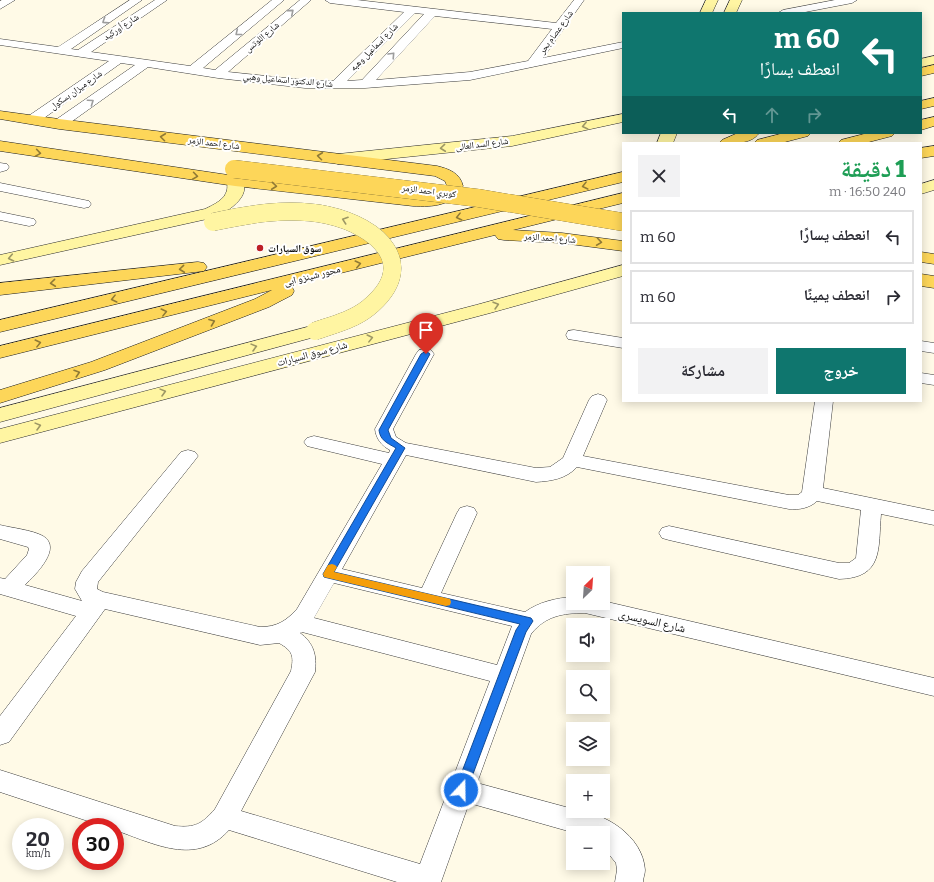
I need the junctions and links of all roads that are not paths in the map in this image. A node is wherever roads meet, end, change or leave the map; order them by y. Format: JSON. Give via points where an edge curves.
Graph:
{"nodes":[{"id":1,"x":10,"y":0,"type":"edge"},
{"id":2,"x":137,"y":0,"type":"edge"},
{"id":3,"x":162,"y":0,"type":"edge"},
{"id":4,"x":279,"y":0,"type":"edge"},
{"id":5,"x":306,"y":0,"type":"edge"},
{"id":6,"x":330,"y":0,"type":"edge"},
{"id":7,"x":579,"y":0,"type":"edge"},
{"id":8,"x":712,"y":0,"type":"edge"},
{"id":9,"x":736,"y":0,"type":"edge"},
{"id":10,"x":852,"y":0,"type":"edge"},
{"id":11,"x":346,"y":1,"type":"edge"},
{"id":12,"x":0,"y":6,"type":"edge"},
{"id":13,"x":412,"y":10,"type":"junction"},
{"id":14,"x":432,"y":12,"type":"junction"},
{"id":15,"x":706,"y":12,"type":"edge"},
{"id":16,"x":730,"y":12,"type":"edge"},
{"id":17,"x":788,"y":12,"type":"edge"},
{"id":18,"x":559,"y":27,"type":"junction"},
{"id":19,"x":0,"y":42,"type":"edge"},
{"id":20,"x":622,"y":45,"type":"edge"},
{"id":21,"x":60,"y":51,"type":"junction"},
{"id":22,"x":934,"y":51,"type":"edge"},
{"id":23,"x":80,"y":54,"type":"junction"},
{"id":24,"x":922,"y":54,"type":"edge"},
{"id":25,"x":120,"y":59,"type":"junction"},
{"id":26,"x":934,"y":60,"type":"edge"},
{"id":27,"x":146,"y":63,"type":"junction"},
{"id":28,"x":922,"y":63,"type":"edge"},
{"id":29,"x":532,"y":64,"type":"junction"},
{"id":30,"x":934,"y":69,"type":"edge"},
{"id":31,"x":193,"y":70,"type":"junction"},
{"id":32,"x":922,"y":72,"type":"edge"},
{"id":33,"x":218,"y":74,"type":"junction"},
{"id":34,"x":365,"y":84,"type":"junction"},
{"id":35,"x":336,"y":85,"type":"junction"},
{"id":36,"x":934,"y":102,"type":"edge"},
{"id":37,"x":922,"y":105,"type":"edge"},
{"id":38,"x":0,"y":115,"type":"edge"},
{"id":39,"x":622,"y":118,"type":"edge"},
{"id":40,"x":32,"y":120,"type":"junction"},
{"id":41,"x":934,"y":121,"type":"edge"},
{"id":42,"x":0,"y":124,"type":"edge"},
{"id":43,"x":59,"y":124,"type":"junction"},
{"id":44,"x":922,"y":124,"type":"edge"},
{"id":45,"x":749,"y":134,"type":"edge"},
{"id":46,"x":799,"y":134,"type":"edge"},
{"id":47,"x":883,"y":134,"type":"edge"},
{"id":48,"x":0,"y":135,"type":"edge"},
{"id":49,"x":729,"y":142,"type":"edge"},
{"id":50,"x":766,"y":142,"type":"edge"},
{"id":51,"x":850,"y":142,"type":"edge"},
{"id":52,"x":0,"y":146,"type":"edge"},
{"id":53,"x":934,"y":151,"type":"edge"},
{"id":54,"x":922,"y":153,"type":"edge"},
{"id":55,"x":338,"y":159,"type":"junction"},
{"id":56,"x":237,"y":170,"type":"junction"},
{"id":57,"x":934,"y":171,"type":"edge"},
{"id":58,"x":922,"y":174,"type":"edge"},
{"id":59,"x":622,"y":177,"type":"edge"},
{"id":60,"x":934,"y":185,"type":"edge"},
{"id":61,"x":0,"y":187,"type":"edge"},
{"id":62,"x":922,"y":189,"type":"edge"},
{"id":63,"x":622,"y":198,"type":"edge"},
{"id":64,"x":84,"y":204,"type":"dead end"},
{"id":65,"x":622,"y":210,"type":"edge"},
{"id":66,"x":0,"y":216,"type":"edge"},
{"id":67,"x":29,"y":222,"type":"dead end"},
{"id":68,"x":622,"y":222,"type":"edge"},
{"id":69,"x":477,"y":235,"type":"junction"},
{"id":70,"x":622,"y":246,"type":"edge"},
{"id":71,"x":290,"y":256,"type":"junction"},
{"id":72,"x":922,"y":257,"type":"edge"},
{"id":73,"x":934,"y":259,"type":"edge"},
{"id":74,"x":0,"y":260,"type":"edge"},
{"id":75,"x":922,"y":267,"type":"edge"},
{"id":76,"x":622,"y":270,"type":"edge"},
{"id":77,"x":934,"y":270,"type":"edge"},
{"id":78,"x":0,"y":273,"type":"edge"},
{"id":79,"x":312,"y":275,"type":"junction"},
{"id":80,"x":922,"y":280,"type":"edge"},
{"id":81,"x":934,"y":282,"type":"edge"},
{"id":82,"x":0,"y":289,"type":"edge"},
{"id":83,"x":922,"y":292,"type":"edge"},
{"id":84,"x":934,"y":294,"type":"edge"},
{"id":85,"x":0,"y":326,"type":"edge"},
{"id":86,"x":574,"y":335,"type":"dead end"},
{"id":87,"x":622,"y":343,"type":"edge"},
{"id":88,"x":922,"y":346,"type":"edge"},
{"id":89,"x":934,"y":348,"type":"edge"},
{"id":90,"x":0,"y":352,"type":"edge"},
{"id":91,"x":426,"y":354,"type":"dead end"},
{"id":92,"x":922,"y":378,"type":"edge"},
{"id":93,"x":934,"y":380,"type":"edge"},
{"id":94,"x":0,"y":398,"type":"edge"},
{"id":95,"x":598,"y":400,"type":"dead end"},
{"id":96,"x":824,"y":402,"type":"edge"},
{"id":97,"x":0,"y":415,"type":"edge"},
{"id":98,"x":0,"y":436,"type":"edge"},
{"id":99,"x":314,"y":442,"type":"dead end"},
{"id":100,"x":397,"y":454,"type":"junction"},
{"id":101,"x":188,"y":456,"type":"dead end"},
{"id":102,"x":572,"y":460,"type":"junction"},
{"id":103,"x":812,"y":494,"type":"junction"},
{"id":104,"x":872,"y":506,"type":"junction"},
{"id":105,"x":467,"y":513,"type":"dead end"},
{"id":106,"x":934,"y":518,"type":"edge"},
{"id":107,"x":0,"y":532,"type":"edge"},
{"id":108,"x":669,"y":533,"type":"dead end"},
{"id":109,"x":328,"y":574,"type":"junction"},
{"id":110,"x":5,"y":588,"type":"edge"},
{"id":111,"x":428,"y":598,"type":"junction"},
{"id":112,"x":96,"y":606,"type":"junction"},
{"id":113,"x":527,"y":621,"type":"junction"},
{"id":114,"x":290,"y":628,"type":"junction"},
{"id":115,"x":505,"y":676,"type":"junction"},
{"id":116,"x":934,"y":687,"type":"edge"},
{"id":117,"x":0,"y":735,"type":"edge"},
{"id":118,"x":0,"y":780,"type":"edge"},
{"id":119,"x":461,"y":790,"type":"junction"},
{"id":120,"x":224,"y":817,"type":"junction"},
{"id":121,"x":427,"y":880,"type":"edge"},
{"id":122,"x":629,"y":882,"type":"edge"}],
"edges":[{"from":1,"to":12,"type":"street"},
{"from":2,"to":21,"type":"street","name":"شارع أوركيد","one_way":true},
{"from":3,"to":23,"type":"street","name":"شارع أوركيد"},
{"from":4,"to":31,"type":"street","name":"شارع اللوتس","one_way":true},
{"from":33,"to":5,"type":"street","name":"شارع اللوتس","one_way":true},
{"from":6,"to":11,"type":"street"},
{"from":7,"to":18,"type":"street","name":"شارع عصام بحر"},
{"from":8,"to":15,"type":"street"},
{"from":9,"to":16,"type":"street"},
{"from":10,"to":17,"type":"street"},
{"from":11,"to":13,"type":"street"},
{"from":13,"to":14,"type":"street"},
{"from":13,"to":35,"type":"street","name":"شارع اسماعيل وهبه"},
{"from":14,"to":18,"type":"street"},
{"from":34,"to":14,"type":"street","name":"شارع اسماعيل وهبه","one_way":true},
{"from":18,"to":29,"type":"street","name":"شارع عصام بحر"},
{"from":19,"to":21,"type":"street","name":"شارع الدكتور اسماعيل وهبي"},
{"from":20,"to":29,"type":"street","name":"شارع الدكتور اسماعيل وهبي"},
{"from":21,"to":23,"type":"street","name":"شارع الدكتور اسماعيل وهبي"},
{"from":22,"to":24,"type":"street"},
{"from":23,"to":25,"type":"street","name":"شارع الدكتور اسماعيل وهبي"},
{"from":25,"to":27,"type":"street","name":"شارع الدكتور اسماعيل وهبي"},
{"from":25,"to":40,"type":"street","name":"شارع ميزان بسكول"},
{"from":26,"to":28,"type":"street"},
{"from":27,"to":31,"type":"street","name":"شارع الدكتور اسماعيل وهبي"},
{"from":43,"to":27,"type":"street","name":"شارع ميزان بسكول","one_way":true},
{"from":29,"to":34,"type":"street","name":"شارع الدكتور اسماعيل وهبي","via":[[451,78]]},
{"from":30,"to":32,"type":"main road"},
{"from":31,"to":33,"type":"street","name":"شارع الدكتور اسماعيل وهبي"},
{"from":33,"to":35,"type":"street","name":"شارع الدكتور اسماعيل وهبي"},
{"from":34,"to":35,"type":"street","name":"شارع الدكتور اسماعيل وهبي"},
{"from":36,"to":37,"type":"main road"},
{"from":38,"to":40,"type":"main road","name":"شارع احمد الزمر"},
{"from":39,"to":55,"type":"street","name":"شارع السد العالى","one_way":true,"via":[[512,141]]},
{"from":40,"to":43,"type":"main road","name":"شارع احمد الزمر"},
{"from":41,"to":44,"type":"main road"},
{"from":42,"to":56,"type":"main road"},
{"from":55,"to":43,"type":"main road","name":"شارع احمد الزمر","one_way":true},
{"from":45,"to":49,"type":"main road"},
{"from":46,"to":50,"type":"main road"},
{"from":47,"to":51,"type":"main road"},
{"from":48,"to":56,"type":"main road"},
{"from":52,"to":56,"type":"main road","one_way":true},
{"from":53,"to":54,"type":"main road"},
{"from":56,"to":55,"type":"main road","name":"شارع احمد الزمر","one_way":true,"via":[[413,201],[449,195],[456,186],[451,177],[437,171]]},
{"from":56,"to":65,"type":"main road","name":"كوبري احمد الزمر","via":[[453,184]]},
{"from":56,"to":68,"type":"main road","name":"كوبري احمد الزمر","bridge":true,"via":[[428,191]]},
{"from":56,"to":74,"type":"street","one_way":true,"via":[[236,191],[231,200],[210,214]]},
{"from":57,"to":58,"type":"street"},
{"from":59,"to":71,"type":"main road","one_way":true},
{"from":60,"to":62,"type":"street"},
{"from":61,"to":64,"type":"street"},
{"from":63,"to":69,"type":"main road","name":"محور شينزو ابى"},
{"from":66,"to":67,"type":"street"},
{"from":69,"to":70,"type":"main road","name":"شارع احمد الزمر","one_way":true,"via":[[548,237]]},
{"from":79,"to":69,"type":"main road","name":"محور شينزو ابى","one_way":true},
{"from":71,"to":82,"type":"main road","one_way":true},
{"from":71,"to":85,"type":"main road","one_way":true},
{"from":72,"to":73,"type":"main road"},
{"from":75,"to":77,"type":"main road"},
{"from":98,"to":76,"type":"street","name":"شارع سوق السيارات","one_way":true},
{"from":97,"to":78,"type":"street","one_way":true,"bridge":true,"via":[[315,331],[351,318],[380,298],[388,286],[393,264],[383,242],[345,220],[309,212],[269,212],[213,222]]},
{"from":90,"to":79,"type":"main road","name":"محور شينزو ابى","one_way":true},
{"from":94,"to":79,"type":"main road","one_way":true,"via":[[98,366],[256,305],[281,294]]},
{"from":80,"to":81,"type":"main road"},
{"from":83,"to":84,"type":"main road"},
{"from":86,"to":87,"type":"street"},
{"from":88,"to":89,"type":"street"},
{"from":91,"to":100,"type":"street","via":[[384,430],[384,435]]},
{"from":92,"to":93,"type":"street"},
{"from":95,"to":102,"type":"street"},
{"from":96,"to":103,"type":"street"},
{"from":99,"to":100,"type":"street"},
{"from":100,"to":102,"type":"street","via":[[536,475],[559,472]]},
{"from":100,"to":109,"type":"street"},
{"from":101,"to":112,"type":"street","via":[[86,583],[88,594]]},
{"from":102,"to":103,"type":"street","via":[[789,502],[804,501]]},
{"from":103,"to":104,"type":"street"},
{"from":104,"to":106,"type":"street"},
{"from":104,"to":108,"type":"street","via":[[866,559],[863,565],[848,571]]},
{"from":105,"to":111,"type":"street"},
{"from":107,"to":110,"type":"street","via":[[35,541],[40,548],[36,557]]},
{"from":109,"to":111,"type":"street"},
{"from":109,"to":114,"type":"street"},
{"from":110,"to":112,"type":"street"},
{"from":111,"to":113,"type":"street"},
{"from":112,"to":114,"type":"street","via":[[260,636],[271,636]]},
{"from":112,"to":117,"type":"street"},
{"from":113,"to":115,"type":"street","via":[[521,630]]},
{"from":113,"to":116,"type":"street","name":"شارع السويسرى","via":[[553,606],[585,605]]},
{"from":114,"to":115,"type":"street"},
{"from":114,"to":120,"type":"street","via":[[294,639],[302,648],[305,660],[303,672]]},
{"from":115,"to":119,"type":"street"},
{"from":118,"to":120,"type":"street","via":[[176,838],[189,840],[203,836],[216,828]]},
{"from":119,"to":121,"type":"street"},
{"from":119,"to":122,"type":"street","via":[[596,827],[609,834],[620,844],[627,856],[631,870]]},
{"from":120,"to":121,"type":"street"}]}
